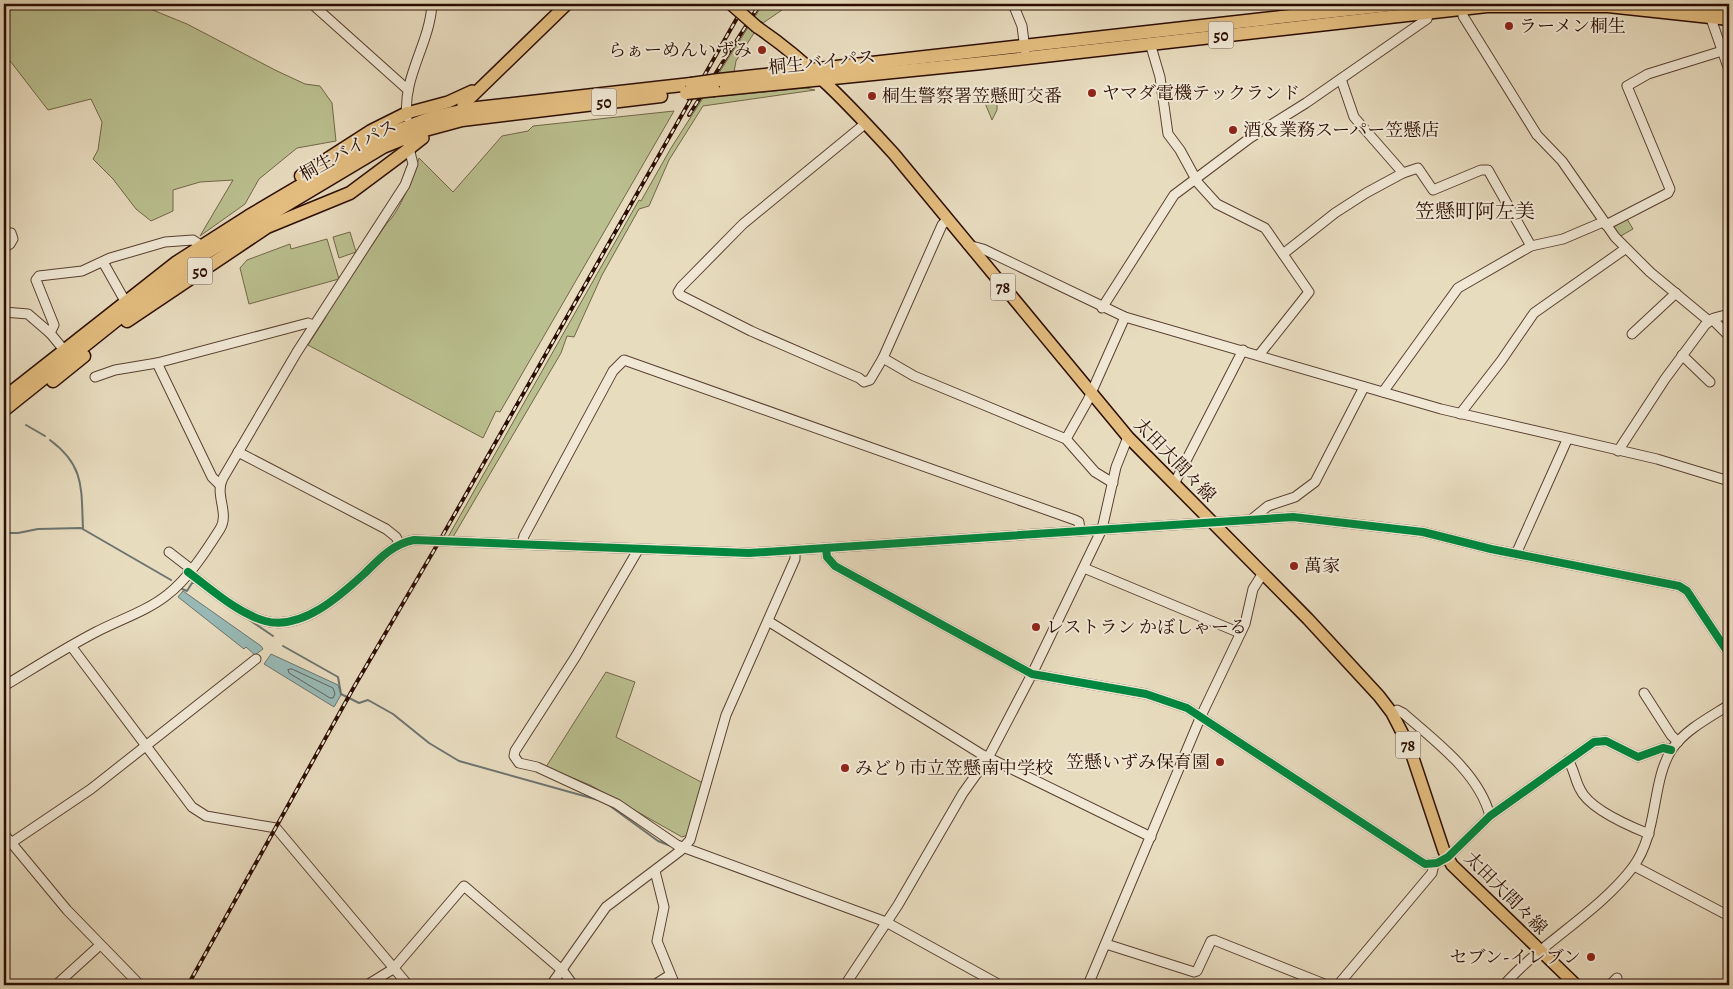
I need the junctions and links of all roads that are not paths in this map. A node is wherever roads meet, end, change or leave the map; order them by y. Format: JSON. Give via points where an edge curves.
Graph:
{"nodes":[{"id":1,"x":312,"y":4,"type":"edge"},
{"id":2,"x":432,"y":4,"type":"edge"},
{"id":3,"x":567,"y":4,"type":"edge"},
{"id":4,"x":731,"y":4,"type":"edge"},
{"id":5,"x":1013,"y":4,"type":"edge"},
{"id":6,"x":1398,"y":4,"type":"edge"},
{"id":7,"x":1688,"y":4,"type":"edge"},
{"id":8,"x":1461,"y":6,"type":"edge"},
{"id":9,"x":1707,"y":9,"type":"edge"},
{"id":10,"x":1729,"y":9,"type":"edge"},
{"id":11,"x":1309,"y":11,"type":"edge"},
{"id":12,"x":1429,"y":12,"type":"junction"},
{"id":13,"x":1729,"y":19,"type":"edge"},
{"id":14,"x":1150,"y":44,"type":"junction"},
{"id":15,"x":1722,"y":51,"type":"junction"},
{"id":16,"x":1025,"y":52,"type":"junction"},
{"id":17,"x":810,"y":70,"type":"junction"},
{"id":18,"x":1729,"y":70,"type":"edge"},
{"id":19,"x":821,"y":79,"type":"junction"},
{"id":20,"x":1341,"y":79,"type":"junction"},
{"id":21,"x":716,"y":85,"type":"junction"},
{"id":22,"x":480,"y":87,"type":"junction"},
{"id":23,"x":688,"y":88,"type":"junction"},
{"id":24,"x":408,"y":90,"type":"junction"},
{"id":25,"x":462,"y":105,"type":"dead end"},
{"id":26,"x":407,"y":117,"type":"junction"},
{"id":27,"x":866,"y":123,"type":"junction"},
{"id":28,"x":423,"y":138,"type":"dead end"},
{"id":29,"x":409,"y":146,"type":"junction"},
{"id":30,"x":1403,"y":172,"type":"junction"},
{"id":31,"x":1196,"y":179,"type":"junction"},
{"id":32,"x":947,"y":220,"type":"junction"},
{"id":33,"x":1604,"y":223,"type":"junction"},
{"id":34,"x":222,"y":233,"type":"junction"},
{"id":35,"x":4,"y":234,"type":"edge"},
{"id":36,"x":968,"y":245,"type":"junction"},
{"id":37,"x":202,"y":246,"type":"junction"},
{"id":38,"x":1531,"y":246,"type":"junction"},
{"id":39,"x":4,"y":248,"type":"edge"},
{"id":40,"x":1625,"y":249,"type":"junction"},
{"id":41,"x":1283,"y":254,"type":"junction"},
{"id":42,"x":103,"y":262,"type":"junction"},
{"id":43,"x":1676,"y":293,"type":"junction"},
{"id":44,"x":125,"y":301,"type":"junction"},
{"id":45,"x":1102,"y":308,"type":"junction"},
{"id":46,"x":4,"y":312,"type":"edge"},
{"id":47,"x":1729,"y":314,"type":"edge"},
{"id":48,"x":1125,"y":317,"type":"junction"},
{"id":49,"x":1710,"y":320,"type":"junction"},
{"id":50,"x":313,"y":325,"type":"junction"},
{"id":51,"x":50,"y":333,"type":"junction"},
{"id":52,"x":1632,"y":334,"type":"dead end"},
{"id":53,"x":1729,"y":336,"type":"edge"},
{"id":54,"x":64,"y":350,"type":"junction"},
{"id":55,"x":1243,"y":350,"type":"junction"},
{"id":56,"x":1259,"y":355,"type":"junction"},
{"id":57,"x":1682,"y":355,"type":"junction"},
{"id":58,"x":883,"y":358,"type":"junction"},
{"id":59,"x":157,"y":362,"type":"junction"},
{"id":60,"x":95,"y":377,"type":"dead end"},
{"id":61,"x":1710,"y":382,"type":"dead end"},
{"id":62,"x":1364,"y":387,"type":"junction"},
{"id":63,"x":1383,"y":392,"type":"junction"},
{"id":64,"x":1090,"y":393,"type":"junction"},
{"id":65,"x":4,"y":398,"type":"edge"},
{"id":66,"x":4,"y":410,"type":"edge"},
{"id":67,"x":1460,"y":414,"type":"junction"},
{"id":68,"x":4,"y":416,"type":"edge"},
{"id":69,"x":1128,"y":437,"type":"junction"},
{"id":70,"x":1066,"y":439,"type":"junction"},
{"id":71,"x":1568,"y":440,"type":"junction"},
{"id":72,"x":1618,"y":451,"type":"junction"},
{"id":73,"x":238,"y":452,"type":"junction"},
{"id":74,"x":1729,"y":481,"type":"edge"},
{"id":75,"x":1113,"y":483,"type":"junction"},
{"id":76,"x":1174,"y":484,"type":"junction"},
{"id":77,"x":220,"y":485,"type":"junction"},
{"id":78,"x":1252,"y":519,"type":"junction"},
{"id":79,"x":1210,"y":521,"type":"junction"},
{"id":80,"x":1102,"y":530,"type":"junction"},
{"id":81,"x":1080,"y":531,"type":"junction"},
{"id":82,"x":399,"y":543,"type":"junction"},
{"id":83,"x":522,"y":544,"type":"junction"},
{"id":84,"x":826,"y":548,"type":"junction"},
{"id":85,"x":638,"y":550,"type":"junction"},
{"id":86,"x":795,"y":551,"type":"junction"},
{"id":87,"x":169,"y":552,"type":"dead end"},
{"id":88,"x":1516,"y":554,"type":"junction"},
{"id":89,"x":1084,"y":568,"type":"junction"},
{"id":90,"x":189,"y":570,"type":"junction"},
{"id":91,"x":1263,"y":573,"type":"junction"},
{"id":92,"x":768,"y":621,"type":"junction"},
{"id":93,"x":1240,"y":633,"type":"junction"},
{"id":94,"x":71,"y":646,"type":"junction"},
{"id":95,"x":1729,"y":654,"type":"edge"},
{"id":96,"x":256,"y":660,"type":"dead end"},
{"id":97,"x":1032,"y":674,"type":"junction"},
{"id":98,"x":4,"y":686,"type":"edge"},
{"id":99,"x":1644,"y":693,"type":"dead end"},
{"id":100,"x":1729,"y":705,"type":"edge"},
{"id":101,"x":1392,"y":713,"type":"junction"},
{"id":102,"x":1201,"y":716,"type":"junction"},
{"id":103,"x":1678,"y":742,"type":"junction"},
{"id":104,"x":147,"y":745,"type":"junction"},
{"id":105,"x":1672,"y":750,"type":"junction"},
{"id":106,"x":988,"y":758,"type":"junction"},
{"id":107,"x":1568,"y":760,"type":"junction"},
{"id":108,"x":1490,"y":816,"type":"junction"},
{"id":109,"x":4,"y":834,"type":"edge"},
{"id":110,"x":1649,"y":834,"type":"junction"},
{"id":111,"x":1152,"y":836,"type":"junction"},
{"id":112,"x":11,"y":843,"type":"junction"},
{"id":113,"x":685,"y":847,"type":"junction"},
{"id":114,"x":1448,"y":857,"type":"junction"},
{"id":115,"x":1434,"y":864,"type":"junction"},
{"id":116,"x":1634,"y":866,"type":"junction"},
{"id":117,"x":655,"y":871,"type":"junction"},
{"id":118,"x":1729,"y":916,"type":"edge"},
{"id":119,"x":886,"y":922,"type":"junction"},
{"id":120,"x":1106,"y":944,"type":"junction"},
{"id":121,"x":100,"y":945,"type":"junction"},
{"id":122,"x":1540,"y":951,"type":"junction"},
{"id":123,"x":393,"y":969,"type":"junction"},
{"id":124,"x":563,"y":970,"type":"junction"},
{"id":125,"x":670,"y":975,"type":"junction"},
{"id":126,"x":1617,"y":978,"type":"dead end"},
{"id":127,"x":56,"y":985,"type":"edge"},
{"id":128,"x":140,"y":985,"type":"edge"},
{"id":129,"x":367,"y":985,"type":"edge"},
{"id":130,"x":408,"y":985,"type":"edge"},
{"id":131,"x":551,"y":985,"type":"edge"},
{"id":132,"x":573,"y":985,"type":"edge"},
{"id":133,"x":654,"y":985,"type":"edge"},
{"id":134,"x":674,"y":985,"type":"edge"},
{"id":135,"x":845,"y":985,"type":"edge"},
{"id":136,"x":1000,"y":985,"type":"edge"},
{"id":137,"x":1088,"y":985,"type":"edge"},
{"id":138,"x":1327,"y":985,"type":"edge"},
{"id":139,"x":1338,"y":985,"type":"edge"},
{"id":140,"x":1504,"y":985,"type":"edge"},
{"id":141,"x":1576,"y":985,"type":"edge"},
{"id":142,"x":1610,"y":985,"type":"edge"}],
"edges":[{"from":1,"to":24,"type":"street"},
{"from":2,"to":24,"type":"street"},
{"from":3,"to":22,"type":"main road"},
{"from":4,"to":17,"type":"main road","name":"太田大間々線","number":"78","bridge":true},
{"from":5,"to":16,"type":"street","via":[[1022,26]]},
{"from":6,"to":11,"type":"highway","name":"桐生バイパス","number":"50"},
{"from":7,"to":9,"type":"highway","name":"桐生バイパス","number":"50"},
{"from":8,"to":9,"type":"highway","name":"桐生バイパス","number":"50","via":[[1534,4]]},
{"from":8,"to":12,"type":"highway","name":"桐生バイパス","number":"50"},
{"from":8,"to":33,"type":"street","via":[[1463,16],[1537,135],[1562,161]]},
{"from":9,"to":10,"type":"highway","name":"桐生バイパス","number":"50"},
{"from":9,"to":13,"type":"highway","name":"桐生バイパス","number":"50"},
{"from":9,"to":15,"type":"street"},
{"from":11,"to":12,"type":"highway","name":"桐生バイパス","number":"50"},
{"from":11,"to":14,"type":"highway","name":"桐生バイパス","number":"50"},
{"from":11,"to":16,"type":"highway","name":"桐生バイパス","number":"50"},
{"from":12,"to":20,"type":"street","via":[[1427,19]]},
{"from":14,"to":16,"type":"highway","name":"桐生バイパス","number":"50"},
{"from":14,"to":31,"type":"street","via":[[1160,77],[1168,134]]},
{"from":15,"to":18,"type":"street"},
{"from":15,"to":33,"type":"street","via":[[1648,74],[1628,85],[1627,90],[1670,189],[1668,193]]},
{"from":16,"to":17,"type":"highway","name":"桐生バイパス","number":"50"},
{"from":16,"to":19,"type":"highway","name":"桐生バイパス","number":"50"},
{"from":17,"to":19,"type":"main road","name":"太田大間々線","number":"78"},
{"from":17,"to":21,"type":"highway","name":"桐生バイパス","number":"50"},
{"from":19,"to":21,"type":"highway","name":"桐生バイパス","number":"50"},
{"from":19,"to":27,"type":"main road","name":"太田大間々線","number":"78"},
{"from":20,"to":30,"type":"street","via":[[1354,117]]},
{"from":20,"to":31,"type":"street","via":[[1250,138]]},
{"from":21,"to":23,"type":"highway","name":"桐生バイパス","number":"50","bridge":true},
{"from":22,"to":25,"type":"main road"},
{"from":22,"to":26,"type":"main road"},
{"from":23,"to":34,"type":"highway","name":"桐生バイパス","number":"50","via":[[492,106],[422,121],[371,143]]},
{"from":23,"to":66,"type":"highway","name":"桐生バイパス","number":"50","via":[[469,119],[399,139],[206,253],[144,298]]},
{"from":24,"to":26,"type":"street"},
{"from":26,"to":34,"type":"highway","via":[[382,124],[341,148],[240,216]]},
{"from":27,"to":32,"type":"main road","name":"太田大間々線","number":"78"},
{"from":27,"to":58,"type":"street","via":[[743,224],[678,292],[752,331],[864,382],[872,379]]},
{"from":28,"to":29,"type":"main road"},
{"from":29,"to":50,"type":"street","via":[[413,164],[402,191]]},
{"from":29,"to":68,"type":"highway","number":"50","via":[[350,193],[276,222],[249,238],[141,312]]},
{"from":30,"to":38,"type":"street","via":[[1418,168],[1432,190],[1488,170]]},
{"from":30,"to":41,"type":"street","via":[[1350,204]]},
{"from":31,"to":41,"type":"street","via":[[1217,204],[1265,228]]},
{"from":31,"to":45,"type":"street","via":[[1172,198]]},
{"from":32,"to":36,"type":"main road","name":"太田大間々線","number":"78"},
{"from":32,"to":58,"type":"street"},
{"from":33,"to":38,"type":"street","via":[[1564,239]]},
{"from":33,"to":40,"type":"street"},
{"from":34,"to":37,"type":"highway","name":"桐生バイパス","number":"50"},
{"from":35,"to":39,"type":"street","via":[[11,233],[13,239]]},
{"from":36,"to":45,"type":"street","via":[[983,249]]},
{"from":36,"to":64,"type":"main road","name":"太田大間々線","number":"78"},
{"from":37,"to":42,"type":"street","via":[[193,240],[164,242]]},
{"from":37,"to":44,"type":"highway","name":"桐生バイパス","number":"50"},
{"from":38,"to":63,"type":"street","via":[[1458,288]]},
{"from":40,"to":43,"type":"street"},
{"from":40,"to":67,"type":"street","via":[[1534,313]]},
{"from":41,"to":56,"type":"street","via":[[1309,292]]},
{"from":42,"to":44,"type":"street"},
{"from":42,"to":51,"type":"street","via":[[82,271],[37,278],[54,325]]},
{"from":43,"to":49,"type":"street"},
{"from":43,"to":52,"type":"street"},
{"from":44,"to":54,"type":"highway","name":"桐生バイパス","number":"50"},
{"from":45,"to":48,"type":"street"},
{"from":46,"to":51,"type":"street","via":[[25,312]]},
{"from":47,"to":49,"type":"street"},
{"from":48,"to":55,"type":"street"},
{"from":48,"to":64,"type":"street"},
{"from":49,"to":53,"type":"street"},
{"from":49,"to":57,"type":"street"},
{"from":50,"to":59,"type":"street","via":[[308,323]]},
{"from":50,"to":73,"type":"street"},
{"from":51,"to":54,"type":"street"},
{"from":54,"to":65,"type":"highway","name":"桐生バイパス","number":"50"},
{"from":55,"to":56,"type":"street"},
{"from":55,"to":76,"type":"street"},
{"from":56,"to":62,"type":"street"},
{"from":57,"to":61,"type":"street"},
{"from":57,"to":72,"type":"street"},
{"from":58,"to":70,"type":"street","via":[[914,376]]},
{"from":59,"to":60,"type":"street"},
{"from":59,"to":77,"type":"street","via":[[212,478]]},
{"from":62,"to":63,"type":"street"},
{"from":62,"to":78,"type":"street","via":[[1315,482],[1295,497],[1268,506]]},
{"from":63,"to":67,"type":"street"},
{"from":64,"to":69,"type":"main road","name":"太田大間々線","number":"78"},
{"from":64,"to":70,"type":"street"},
{"from":67,"to":71,"type":"street"},
{"from":69,"to":75,"type":"street"},
{"from":69,"to":76,"type":"main road","name":"太田大間々線","number":"78"},
{"from":70,"to":75,"type":"street","via":[[1095,472]]},
{"from":71,"to":72,"type":"street"},
{"from":71,"to":88,"type":"street"},
{"from":72,"to":74,"type":"street","via":[[1677,464]]},
{"from":73,"to":77,"type":"street"},
{"from":73,"to":82,"type":"street","via":[[386,530]]},
{"from":75,"to":80,"type":"street"},
{"from":76,"to":79,"type":"main road","name":"太田大間々線","number":"78"},
{"from":77,"to":90,"type":"street","via":[[224,512],[222,525]]},
{"from":78,"to":79,"type":"street"},
{"from":78,"to":88,"type":"street","via":[[1312,518],[1415,530]]},
{"from":79,"to":80,"type":"street"},
{"from":79,"to":91,"type":"main road","name":"太田大間々線","number":"78"},
{"from":80,"to":81,"type":"street"},
{"from":80,"to":89,"type":"street"},
{"from":81,"to":83,"type":"street","via":[[1080,524],[1075,520],[624,360],[613,371]]},
{"from":81,"to":84,"type":"street"},
{"from":82,"to":83,"type":"street","via":[[420,539]]},
{"from":82,"to":90,"type":"street","via":[[338,596],[310,613],[284,622],[266,621],[252,615]]},
{"from":83,"to":85,"type":"street"},
{"from":84,"to":86,"type":"street"},
{"from":84,"to":97,"type":"street","via":[[827,558],[835,566]]},
{"from":85,"to":86,"type":"street"},
{"from":85,"to":113,"type":"street","via":[[514,756],[519,763],[537,767],[618,804],[676,845]]},
{"from":86,"to":92,"type":"street","via":[[795,559]]},
{"from":87,"to":90,"type":"street"},
{"from":88,"to":95,"type":"street","via":[[1679,586],[1687,591]]},
{"from":89,"to":93,"type":"street"},
{"from":89,"to":97,"type":"street"},
{"from":90,"to":94,"type":"street","via":[[162,599]]},
{"from":91,"to":93,"type":"street","via":[[1253,589]]},
{"from":91,"to":101,"type":"main road","name":"太田大間々線","number":"78"},
{"from":92,"to":106,"type":"street"},
{"from":92,"to":113,"type":"street","via":[[726,715],[693,834]]},
{"from":93,"to":102,"type":"street"},
{"from":94,"to":98,"type":"street"},
{"from":94,"to":104,"type":"street"},
{"from":96,"to":104,"type":"street"},
{"from":97,"to":102,"type":"street","via":[[1146,694],[1178,704]]},
{"from":97,"to":106,"type":"street"},
{"from":99,"to":103,"type":"street"},
{"from":100,"to":103,"type":"street"},
{"from":101,"to":108,"type":"street","via":[[1397,710],[1403,713],[1449,756],[1478,788]]},
{"from":101,"to":114,"type":"main road","name":"太田大間々線","number":"78","via":[[1409,746]]},
{"from":102,"to":111,"type":"street"},
{"from":102,"to":115,"type":"street","via":[[1425,864]]},
{"from":103,"to":105,"type":"street"},
{"from":104,"to":112,"type":"street","via":[[91,789]]},
{"from":104,"to":123,"type":"street","via":[[175,787],[200,814],[276,828]]},
{"from":105,"to":107,"type":"street","via":[[1663,748],[1638,757],[1598,740]]},
{"from":105,"to":110,"type":"street","via":[[1664,767]]},
{"from":106,"to":111,"type":"street"},
{"from":106,"to":119,"type":"street","via":[[963,793]]},
{"from":107,"to":108,"type":"street"},
{"from":107,"to":110,"type":"street","via":[[1580,791],[1589,802]]},
{"from":108,"to":114,"type":"street"},
{"from":109,"to":112,"type":"street"},
{"from":110,"to":116,"type":"street"},
{"from":111,"to":120,"type":"street"},
{"from":112,"to":121,"type":"street"},
{"from":113,"to":117,"type":"street"},
{"from":113,"to":119,"type":"street"},
{"from":114,"to":115,"type":"street"},
{"from":114,"to":122,"type":"main road","name":"太田大間々線","number":"78","via":[[1458,873]]},
{"from":115,"to":139,"type":"street","via":[[1432,873]]},
{"from":116,"to":118,"type":"street"},
{"from":116,"to":122,"type":"street","via":[[1609,892]]},
{"from":117,"to":124,"type":"street","via":[[606,907]]},
{"from":117,"to":125,"type":"street","via":[[664,907],[657,941]]},
{"from":119,"to":135,"type":"street"},
{"from":119,"to":136,"type":"street"},
{"from":120,"to":137,"type":"street"},
{"from":120,"to":138,"type":"street","via":[[1194,972],[1214,940]]},
{"from":121,"to":127,"type":"street"},
{"from":121,"to":128,"type":"street"},
{"from":122,"to":140,"type":"street"},
{"from":122,"to":141,"type":"main road","name":"太田大間々線","number":"78"},
{"from":123,"to":124,"type":"street","via":[[464,886]]},
{"from":123,"to":129,"type":"street"},
{"from":123,"to":130,"type":"street"},
{"from":124,"to":131,"type":"street"},
{"from":124,"to":132,"type":"street"},
{"from":125,"to":133,"type":"street"},
{"from":125,"to":134,"type":"street"},
{"from":126,"to":142,"type":"street"}]}
